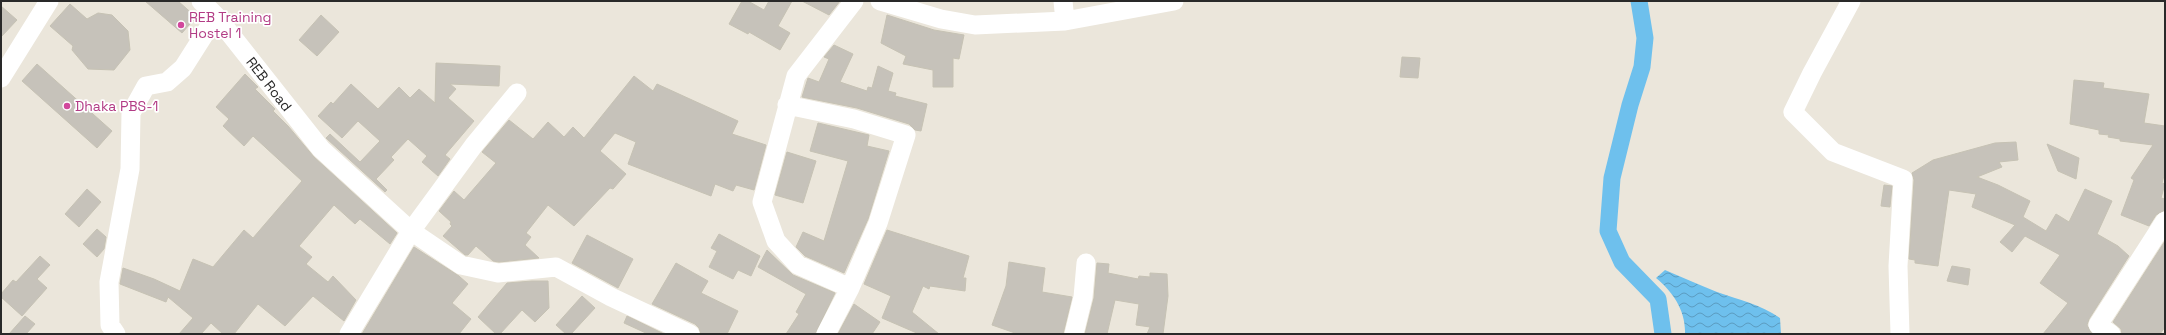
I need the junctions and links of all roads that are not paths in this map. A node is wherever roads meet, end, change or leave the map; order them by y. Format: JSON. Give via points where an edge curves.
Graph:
{"nodes":[{"id":1,"x":49,"y":1,"type":"edge"},
{"id":2,"x":201,"y":1,"type":"edge"},
{"id":3,"x":854,"y":1,"type":"edge"},
{"id":4,"x":880,"y":1,"type":"edge"},
{"id":5,"x":1063,"y":1,"type":"edge"},
{"id":6,"x":1174,"y":1,"type":"edge"},
{"id":7,"x":1851,"y":1,"type":"edge"},
{"id":8,"x":216,"y":16,"type":"junction"},
{"id":9,"x":1065,"y":21,"type":"junction"},
{"id":10,"x":1,"y":78,"type":"edge"},
{"id":11,"x":517,"y":93,"type":"dead end"},
{"id":12,"x":787,"y":105,"type":"junction"},
{"id":13,"x":2165,"y":221,"type":"edge"},
{"id":14,"x":411,"y":232,"type":"junction"},
{"id":15,"x":1086,"y":263,"type":"dead end"},
{"id":16,"x":850,"y":288,"type":"junction"},
{"id":17,"x":666,"y":329,"type":"edge"},
{"id":18,"x":116,"y":334,"type":"edge"},
{"id":19,"x":348,"y":334,"type":"edge"},
{"id":20,"x":690,"y":334,"type":"edge"},
{"id":21,"x":826,"y":334,"type":"edge"},
{"id":22,"x":1074,"y":334,"type":"edge"},
{"id":23,"x":1900,"y":334,"type":"edge"},
{"id":24,"x":2111,"y":334,"type":"edge"}],
"edges":[{"from":1,"to":10,"type":"street"},
{"from":2,"to":8,"type":"street","name":"REB Road"},
{"from":3,"to":12,"type":"street","via":[[796,76]]},
{"from":4,"to":9,"type":"street","via":[[942,19],[975,25]]},
{"from":5,"to":9,"type":"street"},
{"from":6,"to":9,"type":"street"},
{"from":7,"to":23,"type":"street","via":[[1794,112],[1833,152],[1903,179],[1898,266]]},
{"from":8,"to":14,"type":"street","name":"REB Road","via":[[321,149]]},
{"from":8,"to":18,"type":"street","via":[[183,68],[167,82],[146,86],[131,114],[130,169],[109,282],[110,325]]},
{"from":11,"to":14,"type":"street","via":[[474,145]]},
{"from":12,"to":16,"type":"street","via":[[762,202],[776,241],[798,265]]},
{"from":12,"to":16,"type":"street","via":[[854,119],[906,135],[878,223]]},
{"from":13,"to":24,"type":"street","via":[[2098,325]]},
{"from":14,"to":17,"type":"street","name":"REB Road","via":[[461,265],[498,273],[556,267]]},
{"from":14,"to":19,"type":"street"},
{"from":15,"to":22,"type":"street","via":[[1083,297]]},
{"from":16,"to":21,"type":"street"},
{"from":17,"to":20,"type":"street","name":"REB Road"}]}
